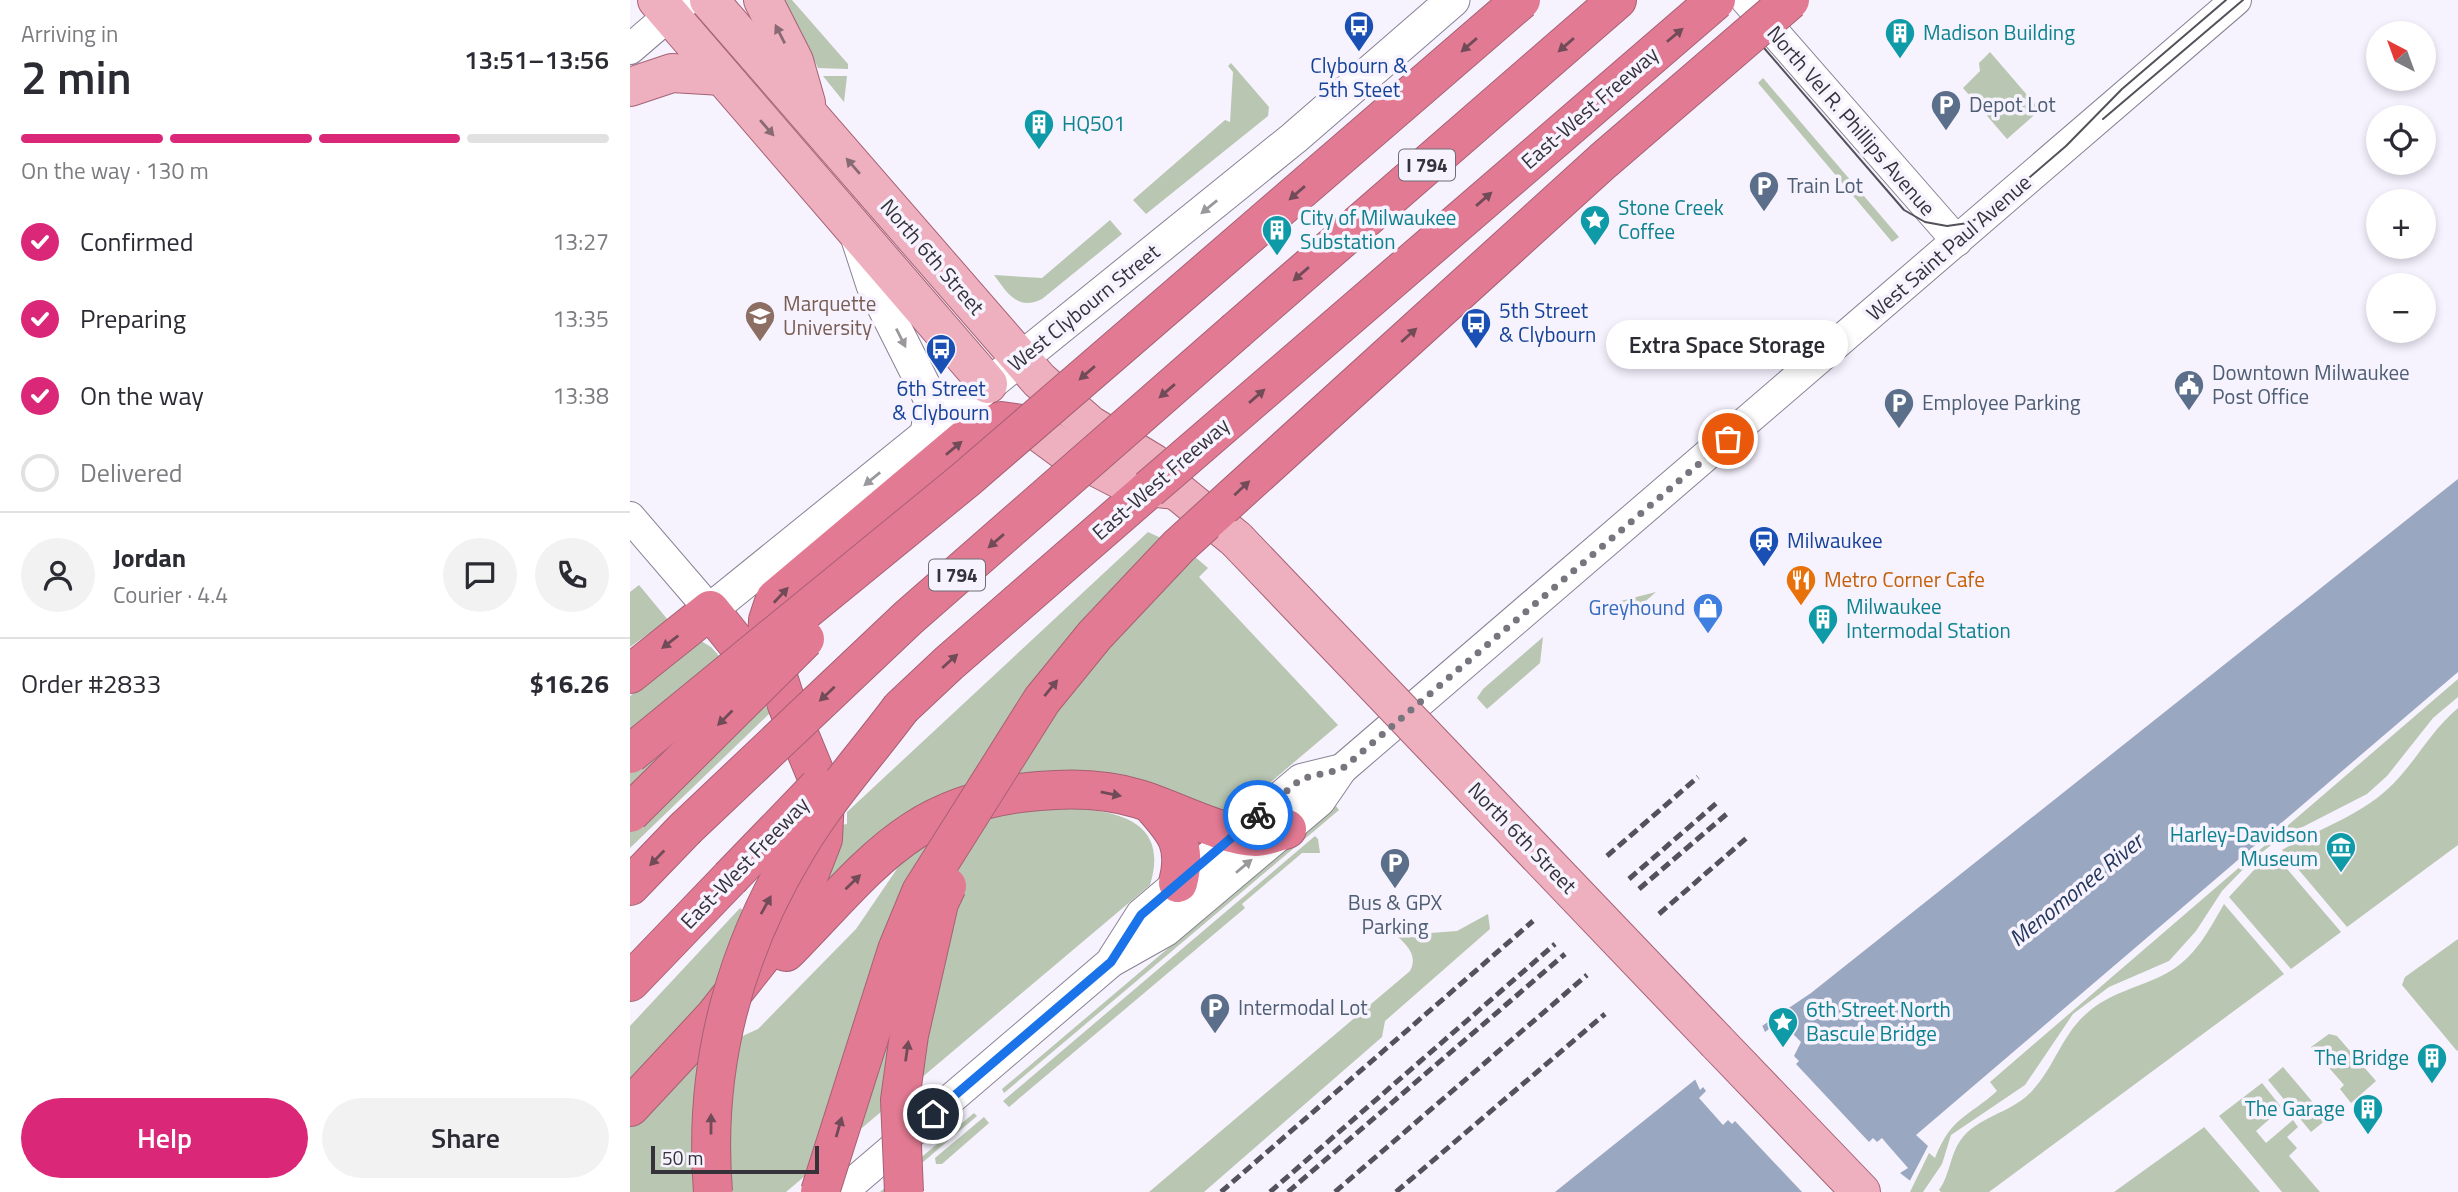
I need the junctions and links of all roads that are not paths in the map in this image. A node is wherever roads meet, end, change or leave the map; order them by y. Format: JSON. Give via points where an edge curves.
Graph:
{"nodes":[{"id":1,"x":709,"y":0,"type":"edge"},
{"id":2,"x":763,"y":0,"type":"edge"},
{"id":3,"x":1453,"y":0,"type":"edge"},
{"id":4,"x":1521,"y":0,"type":"edge"},
{"id":5,"x":1617,"y":0,"type":"edge"},
{"id":6,"x":1716,"y":0,"type":"edge"},
{"id":7,"x":1746,"y":0,"type":"edge"},
{"id":8,"x":1766,"y":0,"type":"edge"},
{"id":9,"x":1790,"y":0,"type":"edge"},
{"id":10,"x":2236,"y":0,"type":"edge"},
{"id":11,"x":671,"y":5,"type":"edge"},
{"id":12,"x":630,"y":49,"type":"edge"},
{"id":13,"x":722,"y":76,"type":"junction"},
{"id":14,"x":630,"y":87,"type":"edge"},
{"id":15,"x":809,"y":115,"type":"junction"},
{"id":16,"x":1603,"y":161,"type":"junction"},
{"id":17,"x":855,"y":231,"type":"junction"},
{"id":18,"x":1957,"y":241,"type":"junction"},
{"id":19,"x":1019,"y":359,"type":"junction"},
{"id":20,"x":988,"y":384,"type":"junction"},
{"id":21,"x":1029,"y":425,"type":"joint"},
{"id":22,"x":927,"y":434,"type":"junction"},
{"id":23,"x":965,"y":480,"type":"junction"},
{"id":24,"x":1176,"y":490,"type":"junction"},
{"id":25,"x":630,"y":517,"type":"edge"},
{"id":26,"x":710,"y":610,"type":"junction"},
{"id":27,"x":630,"y":674,"type":"edge"},
{"id":28,"x":787,"y":705,"type":"junction"},
{"id":29,"x":901,"y":708,"type":"junction"},
{"id":30,"x":1012,"y":744,"type":"junction"},
{"id":31,"x":630,"y":754,"type":"edge"},
{"id":32,"x":1342,"y":769,"type":"junction"},
{"id":33,"x":1150,"y":803,"type":"junction"},
{"id":34,"x":630,"y":813,"type":"edge"},
{"id":35,"x":1287,"y":830,"type":"junction"},
{"id":36,"x":1237,"y":833,"type":"junction"},
{"id":37,"x":1178,"y":883,"type":"junction"},
{"id":38,"x":630,"y":886,"type":"edge"},
{"id":39,"x":1111,"y":962,"type":"junction"},
{"id":40,"x":630,"y":982,"type":"edge"},
{"id":41,"x":714,"y":1017,"type":"junction"},
{"id":42,"x":630,"y":1107,"type":"edge"},
{"id":43,"x":713,"y":1192,"type":"edge"},
{"id":44,"x":820,"y":1192,"type":"edge"},
{"id":45,"x":842,"y":1192,"type":"edge"},
{"id":46,"x":904,"y":1192,"type":"edge"},
{"id":47,"x":1861,"y":1192,"type":"edge"}],
"edges":[{"from":1,"to":15,"type":"main road","name":"North 6th Street"},
{"from":15,"to":2,"type":"main road","one_way":true,"via":[[794,61]]},
{"from":3,"to":19,"type":"main road","name":"West Clybourn Street","one_way":true,"via":[[1294,138]]},
{"from":4,"to":23,"type":"highway","one_way":true,"bridge":true},
{"from":5,"to":38,"type":"highway","number":"I 794","one_way":true,"bridge":true,"via":[[908,618]]},
{"from":29,"to":6,"type":"highway","name":"East-West Freeway","number":"I 794","one_way":true,"bridge":true},
{"from":7,"to":18,"type":"street","name":"North Vel R. Phillips Avenue"},
{"from":8,"to":16,"type":"highway","bridge":true},
{"from":9,"to":16,"type":"highway","bridge":true},
{"from":10,"to":18,"type":"street","name":"West Saint Paul Avenue"},
{"from":11,"to":12,"type":"street"},
{"from":11,"to":13,"type":"main road","name":"North 6th Street"},
{"from":13,"to":14,"type":"main road","via":[[671,74]]},
{"from":13,"to":17,"type":"main road","name":"North 6th Street","one_way":true},
{"from":19,"to":15,"type":"main road","name":"North 6th Street","one_way":true},
{"from":30,"to":16,"type":"highway","one_way":true,"bridge":true,"via":[[1095,635],[1179,546]]},
{"from":17,"to":20,"type":"main road","name":"North 6th Street"},
{"from":17,"to":22,"type":"main road","one_way":true,"via":[[873,285],[932,402]]},
{"from":18,"to":32,"type":"street","name":"West Saint Paul Avenue"},
{"from":19,"to":20,"type":"main road","name":"West Clybourn Street"},
{"from":19,"to":24,"type":"main road","name":"North 6th Street","via":[[1090,425],[1153,463]]},
{"from":20,"to":22,"type":"main road","name":"West Clybourn Street"},
{"from":21,"to":24,"type":"main road","via":[[1063,450],[1132,485]]},
{"from":28,"to":21,"type":"highway","one_way":true,"via":[[767,642],[775,599],[972,433],[1002,421]]},
{"from":22,"to":26,"type":"main road","name":"West Clybourn Street","one_way":true},
{"from":23,"to":31,"type":"highway","bridge":true},
{"from":23,"to":34,"type":"highway","one_way":true,"bridge":true},
{"from":24,"to":47,"type":"main road","name":"North 6th Street","bridge":true,"via":[[1237,540]]},
{"from":25,"to":26,"type":"street"},
{"from":26,"to":27,"type":"highway","one_way":true},
{"from":26,"to":28,"type":"highway"},
{"from":28,"to":41,"type":"highway","via":[[825,797],[823,839],[797,906]]},
{"from":29,"to":40,"type":"highway","name":"East-West Freeway","number":"I 794","bridge":true,"via":[[809,796]]},
{"from":43,"to":29,"type":"highway","one_way":true,"bridge":true,"via":[[711,1112],[718,1048],[757,920],[797,848]]},
{"from":44,"to":30,"type":"highway","one_way":true,"bridge":true,"via":[[897,950],[921,892]]},
{"from":46,"to":30,"type":"highway","one_way":true,"bridge":true,"via":[[900,1100],[909,1035],[936,916]]},
{"from":32,"to":35,"type":"street","name":"West Saint Paul Avenue","via":[[1320,801]]},
{"from":32,"to":36,"type":"street","name":"West Saint Paul Avenue","via":[[1301,779]]},
{"from":33,"to":36,"type":"highway"},
{"from":33,"to":37,"type":"highway","via":[[1182,850]]},
{"from":41,"to":33,"type":"highway","one_way":true,"via":[[750,988],[900,839],[948,810],[1000,795],[1050,790],[1099,791]]},
{"from":35,"to":36,"type":"highway","via":[[1260,837]]},
{"from":39,"to":35,"type":"street","name":"West Saint Paul Avenue","one_way":true,"via":[[1166,931]]},
{"from":36,"to":37,"type":"street","name":"West Saint Paul Avenue"},
{"from":37,"to":39,"type":"street","name":"West Saint Paul Avenue","via":[[1141,915]]},
{"from":39,"to":45,"type":"street","name":"West Saint Paul Avenue"},
{"from":41,"to":42,"type":"highway"}]}
